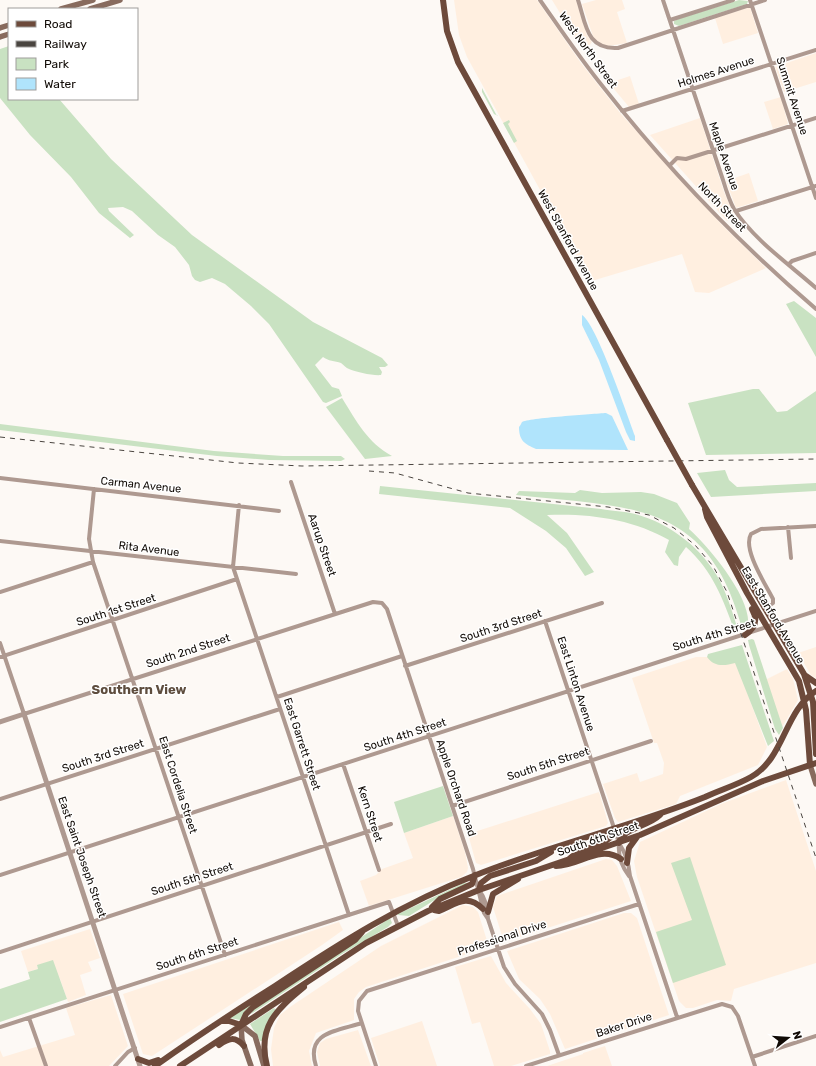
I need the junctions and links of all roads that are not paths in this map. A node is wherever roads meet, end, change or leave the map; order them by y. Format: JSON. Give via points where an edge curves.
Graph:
{"nodes":[{"id":1,"x":93,"y":0,"type":"edge"},
{"id":2,"x":120,"y":0,"type":"edge"},
{"id":3,"x":443,"y":0,"type":"edge"},
{"id":4,"x":540,"y":0,"type":"edge"},
{"id":5,"x":578,"y":0,"type":"edge"},
{"id":6,"x":663,"y":0,"type":"edge"},
{"id":7,"x":733,"y":0,"type":"edge"},
{"id":8,"x":765,"y":0,"type":"edge"},
{"id":9,"x":751,"y":2,"type":"edge"},
{"id":10,"x":65,"y":8,"type":"edge"},
{"id":11,"x":93,"y":8,"type":"edge"},
{"id":12,"x":670,"y":20,"type":"junction"},
{"id":13,"x":673,"y":30,"type":"junction"},
{"id":14,"x":816,"y":50,"type":"edge"},
{"id":15,"x":772,"y":64,"type":"junction"},
{"id":16,"x":692,"y":89,"type":"junction"},
{"id":17,"x":622,"y":111,"type":"junction"},
{"id":18,"x":816,"y":118,"type":"edge"},
{"id":19,"x":792,"y":125,"type":"junction"},
{"id":20,"x":712,"y":151,"type":"junction"},
{"id":21,"x":670,"y":165,"type":"junction"},
{"id":22,"x":814,"y":186,"type":"edge"},
{"id":23,"x":816,"y":198,"type":"edge"},
{"id":24,"x":736,"y":211,"type":"junction"},
{"id":25,"x":816,"y":253,"type":"edge"},
{"id":26,"x":789,"y":264,"type":"junction"},
{"id":27,"x":816,"y":288,"type":"edge"},
{"id":28,"x":816,"y":309,"type":"edge"},
{"id":29,"x":0,"y":478,"type":"edge"},
{"id":30,"x":291,"y":482,"type":"dead end"},
{"id":31,"x":692,"y":485,"type":"joint"},
{"id":32,"x":94,"y":489,"type":"junction"},
{"id":33,"x":239,"y":505,"type":"junction"},
{"id":34,"x":705,"y":509,"type":"junction"},
{"id":35,"x":279,"y":510,"type":"dead end"},
{"id":36,"x":816,"y":526,"type":"edge"},
{"id":37,"x":788,"y":527,"type":"junction"},
{"id":38,"x":0,"y":541,"type":"edge"},
{"id":39,"x":90,"y":551,"type":"junction"},
{"id":40,"x":791,"y":558,"type":"dead end"},
{"id":41,"x":93,"y":562,"type":"junction"},
{"id":42,"x":233,"y":567,"type":"junction"},
{"id":43,"x":296,"y":574,"type":"dead end"},
{"id":44,"x":238,"y":579,"type":"junction"},
{"id":45,"x":739,"y":579,"type":"junction"},
{"id":46,"x":0,"y":592,"type":"edge"},
{"id":47,"x":382,"y":603,"type":"joint"},
{"id":48,"x":602,"y":603,"type":"dead end"},
{"id":49,"x":766,"y":609,"type":"junction"},
{"id":50,"x":816,"y":611,"type":"edge"},
{"id":51,"x":335,"y":614,"type":"junction"},
{"id":52,"x":113,"y":620,"type":"junction"},
{"id":53,"x":545,"y":621,"type":"junction"},
{"id":54,"x":776,"y":625,"type":"junction"},
{"id":55,"x":768,"y":628,"type":"junction"},
{"id":56,"x":745,"y":635,"type":"junction"},
{"id":57,"x":258,"y":640,"type":"junction"},
{"id":58,"x":0,"y":643,"type":"edge"},
{"id":59,"x":2,"y":656,"type":"edge"},
{"id":60,"x":402,"y":656,"type":"junction"},
{"id":61,"x":405,"y":666,"type":"junction"},
{"id":62,"x":804,"y":674,"type":"junction"},
{"id":63,"x":133,"y":680,"type":"junction"},
{"id":64,"x":816,"y":682,"type":"edge"},
{"id":65,"x":569,"y":692,"type":"junction"},
{"id":66,"x":813,"y":693,"type":"edge"},
{"id":67,"x":277,"y":697,"type":"junction"},
{"id":68,"x":805,"y":700,"type":"junction"},
{"id":69,"x":280,"y":709,"type":"junction"},
{"id":70,"x":24,"y":714,"type":"junction"},
{"id":71,"x":0,"y":722,"type":"edge"},
{"id":72,"x":429,"y":737,"type":"junction"},
{"id":73,"x":651,"y":741,"type":"dead end"},
{"id":74,"x":156,"y":748,"type":"junction"},
{"id":75,"x":816,"y":754,"type":"edge"},
{"id":76,"x":592,"y":761,"type":"junction"},
{"id":77,"x":343,"y":764,"type":"junction"},
{"id":78,"x":813,"y":764,"type":"edge"},
{"id":79,"x":303,"y":777,"type":"junction"},
{"id":80,"x":47,"y":784,"type":"junction"},
{"id":81,"x":816,"y":784,"type":"edge"},
{"id":82,"x":0,"y":799,"type":"edge"},
{"id":83,"x":452,"y":806,"type":"junction"},
{"id":84,"x":662,"y":813,"type":"junction"},
{"id":85,"x":179,"y":818,"type":"junction"},
{"id":86,"x":391,"y":824,"type":"dead end"},
{"id":87,"x":615,"y":830,"type":"junction"},
{"id":88,"x":366,"y":833,"type":"junction"},
{"id":89,"x":640,"y":835,"type":"junction"},
{"id":90,"x":619,"y":843,"type":"junction"},
{"id":91,"x":565,"y":844,"type":"junction"},
{"id":92,"x":326,"y":846,"type":"junction"},
{"id":93,"x":70,"y":853,"type":"junction"},
{"id":94,"x":621,"y":859,"type":"junction"},
{"id":95,"x":568,"y":860,"type":"junction"},
{"id":96,"x":627,"y":863,"type":"junction"},
{"id":97,"x":548,"y":866,"type":"junction"},
{"id":98,"x":379,"y":870,"type":"dead end"},
{"id":99,"x":526,"y":874,"type":"junction"},
{"id":100,"x":0,"y":875,"type":"edge"},
{"id":101,"x":475,"y":875,"type":"junction"},
{"id":102,"x":630,"y":876,"type":"junction"},
{"id":103,"x":202,"y":886,"type":"junction"},
{"id":104,"x":479,"y":890,"type":"junction"},
{"id":105,"x":639,"y":904,"type":"junction"},
{"id":106,"x":429,"y":910,"type":"junction"},
{"id":107,"x":485,"y":910,"type":"junction"},
{"id":108,"x":392,"y":913,"type":"junction"},
{"id":109,"x":349,"y":915,"type":"junction"},
{"id":110,"x":93,"y":922,"type":"junction"},
{"id":111,"x":369,"y":925,"type":"junction"},
{"id":112,"x":398,"y":926,"type":"junction"},
{"id":113,"x":497,"y":949,"type":"junction"},
{"id":114,"x":0,"y":952,"type":"edge"},
{"id":115,"x":225,"y":955,"type":"junction"},
{"id":116,"x":323,"y":970,"type":"junction"},
{"id":117,"x":116,"y":990,"type":"junction"},
{"id":118,"x":677,"y":1017,"type":"junction"},
{"id":119,"x":29,"y":1018,"type":"junction"},
{"id":120,"x":219,"y":1022,"type":"junction"},
{"id":121,"x":362,"y":1023,"type":"junction"},
{"id":122,"x":241,"y":1025,"type":"junction"},
{"id":123,"x":0,"y":1027,"type":"edge"},
{"id":124,"x":198,"y":1036,"type":"junction"},
{"id":125,"x":816,"y":1036,"type":"edge"},
{"id":126,"x":244,"y":1046,"type":"junction"},
{"id":127,"x":134,"y":1048,"type":"junction"},
{"id":128,"x":559,"y":1055,"type":"junction"},
{"id":129,"x":752,"y":1057,"type":"junction"},
{"id":130,"x":138,"y":1059,"type":"junction"},
{"id":131,"x":46,"y":1066,"type":"edge"},
{"id":132,"x":115,"y":1066,"type":"edge"},
{"id":133,"x":140,"y":1066,"type":"edge"},
{"id":134,"x":155,"y":1066,"type":"edge"},
{"id":135,"x":180,"y":1066,"type":"edge"},
{"id":136,"x":186,"y":1066,"type":"edge"},
{"id":137,"x":251,"y":1066,"type":"edge"},
{"id":138,"x":264,"y":1066,"type":"edge"},
{"id":139,"x":267,"y":1066,"type":"edge"},
{"id":140,"x":316,"y":1066,"type":"edge"},
{"id":141,"x":376,"y":1066,"type":"edge"},
{"id":142,"x":526,"y":1066,"type":"edge"},
{"id":143,"x":755,"y":1066,"type":"edge"}],
"edges":[{"from":1,"to":10,"type":"main road"},
{"from":2,"to":11,"type":"main road"},
{"from":3,"to":31,"type":"main road","name":"West Stanford Avenue","bridge":true,"via":[[447,31],[461,68]]},
{"from":4,"to":17,"type":"street","name":"West North Street"},
{"from":5,"to":13,"type":"street","via":[[593,40],[603,48],[618,48]]},
{"from":6,"to":12,"type":"street","name":"Maple Avenue"},
{"from":7,"to":12,"type":"street"},
{"from":8,"to":9,"type":"street"},
{"from":9,"to":13,"type":"street"},
{"from":9,"to":15,"type":"street","name":"Summit Avenue"},
{"from":12,"to":13,"type":"street","name":"Maple Avenue"},
{"from":13,"to":16,"type":"street","name":"Maple Avenue"},
{"from":14,"to":15,"type":"street","name":"Holmes Avenue"},
{"from":15,"to":16,"type":"street","name":"Holmes Avenue"},
{"from":15,"to":19,"type":"street","name":"Summit Avenue"},
{"from":16,"to":17,"type":"street","name":"Holmes Avenue"},
{"from":16,"to":20,"type":"street","name":"Maple Avenue"},
{"from":17,"to":21,"type":"street","name":"North Street"},
{"from":18,"to":19,"type":"street"},
{"from":19,"to":20,"type":"street"},
{"from":19,"to":22,"type":"street","name":"Summit Avenue"},
{"from":20,"to":21,"type":"street","via":[[686,159],[676,158]]},
{"from":20,"to":24,"type":"street","name":"Maple Avenue"},
{"from":21,"to":28,"type":"street","name":"North Street","via":[[756,255]]},
{"from":22,"to":23,"type":"street","name":"Summit Avenue"},
{"from":22,"to":24,"type":"street"},
{"from":24,"to":26,"type":"street","name":"Maple Avenue","via":[[755,233]]},
{"from":25,"to":26,"type":"street"},
{"from":26,"to":27,"type":"street","name":"Maple Avenue"},
{"from":29,"to":32,"type":"street","name":"Carman Avenue"},
{"from":30,"to":51,"type":"street","name":"Aarup Street"},
{"from":31,"to":34,"type":"main road","name":"East Stanford Avenue"},
{"from":32,"to":33,"type":"street","name":"Carman Avenue"},
{"from":32,"to":39,"type":"street","name":"East Cordelia Street","via":[[89,534]]},
{"from":33,"to":35,"type":"street","name":"Carman Avenue"},
{"from":33,"to":42,"type":"street"},
{"from":34,"to":45,"type":"main road","name":"East Stanford Avenue"},
{"from":34,"to":49,"type":"main road","name":"East Stanford Avenue","via":[[711,514]]},
{"from":36,"to":37,"type":"street"},
{"from":37,"to":40,"type":"street"},
{"from":37,"to":49,"type":"street","via":[[756,531],[749,537],[756,566],[773,598],[773,603]]},
{"from":38,"to":39,"type":"street","name":"Rita Avenue"},
{"from":39,"to":41,"type":"street","name":"East Cordelia Street"},
{"from":39,"to":42,"type":"street","name":"Rita Avenue"},
{"from":41,"to":46,"type":"street"},
{"from":41,"to":52,"type":"street","name":"East Cordelia Street"},
{"from":42,"to":43,"type":"street","name":"Rita Avenue"},
{"from":42,"to":44,"type":"street","name":"East Garrett Street"},
{"from":44,"to":52,"type":"street","name":"South 1st Street"},
{"from":44,"to":57,"type":"street","name":"East Garrett Street"},
{"from":45,"to":55,"type":"main road","name":"East Stanford Avenue"},
{"from":45,"to":56,"type":"main road","via":[[739,586],[756,617],[753,629]]},
{"from":47,"to":51,"type":"street","name":"South 2nd Street","via":[[373,602]]},
{"from":47,"to":60,"type":"street","name":"Apple Orchard Road","via":[[387,609]]},
{"from":48,"to":53,"type":"street","name":"South 3rd Street"},
{"from":49,"to":54,"type":"main road","name":"East Stanford Avenue"},
{"from":50,"to":54,"type":"street","name":"South 4th Street"},
{"from":51,"to":57,"type":"street","name":"South 2nd Street"},
{"from":52,"to":59,"type":"street","name":"South 1st Street"},
{"from":52,"to":63,"type":"street","name":"East Cordelia Street"},
{"from":53,"to":61,"type":"street","name":"South 3rd Street"},
{"from":53,"to":65,"type":"street","name":"East Linton Avenue"},
{"from":54,"to":55,"type":"street","name":"South 4th Street"},
{"from":54,"to":62,"type":"main road","name":"East Stanford Avenue"},
{"from":55,"to":56,"type":"street","name":"South 4th Street"},
{"from":55,"to":68,"type":"main road","name":"East Stanford Avenue","via":[[796,674]]},
{"from":56,"to":65,"type":"street","name":"South 4th Street"},
{"from":57,"to":63,"type":"street","name":"South 2nd Street"},
{"from":57,"to":67,"type":"street","name":"East Garrett Street"},
{"from":58,"to":59,"type":"street","name":"East Saint Joseph Street"},
{"from":59,"to":70,"type":"street","name":"East Saint Joseph Street"},
{"from":60,"to":61,"type":"street","name":"Apple Orchard Road"},
{"from":60,"to":67,"type":"street"},
{"from":61,"to":72,"type":"street","name":"Apple Orchard Road"},
{"from":62,"to":64,"type":"main road"},
{"from":62,"to":66,"type":"main road","name":"East Stanford Avenue"},
{"from":63,"to":70,"type":"street","name":"South 2nd Street"},
{"from":63,"to":74,"type":"street","name":"East Cordelia Street"},
{"from":65,"to":72,"type":"street","name":"South 4th Street"},
{"from":65,"to":76,"type":"street","name":"East Linton Avenue"},
{"from":66,"to":68,"type":"main road"},
{"from":66,"to":75,"type":"main road","name":"East Stanford Avenue"},
{"from":67,"to":69,"type":"street","name":"East Garrett Street"},
{"from":68,"to":78,"type":"main road","name":"East Stanford Avenue"},
{"from":68,"to":84,"type":"main road","name":"South 6th Street","via":[[767,765],[753,776],[728,788]]},
{"from":69,"to":74,"type":"street","name":"South 3rd Street"},
{"from":69,"to":79,"type":"street","name":"East Garrett Street"},
{"from":70,"to":71,"type":"street","name":"South 2nd Street"},
{"from":70,"to":80,"type":"street","name":"East Saint Joseph Street"},
{"from":72,"to":77,"type":"street","name":"South 4th Street"},
{"from":72,"to":83,"type":"street","name":"Apple Orchard Road"},
{"from":73,"to":76,"type":"street","name":"South 5th Street"},
{"from":74,"to":80,"type":"street","name":"South 3rd Street"},
{"from":74,"to":85,"type":"street","name":"East Cordelia Street"},
{"from":76,"to":83,"type":"street","name":"South 5th Street"},
{"from":76,"to":87,"type":"street","name":"East Linton Avenue"},
{"from":77,"to":79,"type":"street","name":"South 4th Street"},
{"from":77,"to":88,"type":"street","name":"Kern Street"},
{"from":78,"to":81,"type":"main road","name":"East Stanford Avenue"},
{"from":78,"to":89,"type":"main road","name":"South 6th Street","via":[[763,781]]},
{"from":79,"to":85,"type":"street","name":"South 4th Street"},
{"from":79,"to":92,"type":"street","name":"East Garrett Street"},
{"from":80,"to":82,"type":"street","name":"South 3rd Street"},
{"from":80,"to":93,"type":"street","name":"East Saint Joseph Street"},
{"from":83,"to":101,"type":"street","name":"Apple Orchard Road"},
{"from":84,"to":87,"type":"main road","name":"South 6th Street"},
{"from":84,"to":90,"type":"main road","via":[[646,825],[625,833]]},
{"from":85,"to":93,"type":"street","name":"South 4th Street"},
{"from":85,"to":103,"type":"street","name":"East Cordelia Street"},
{"from":86,"to":88,"type":"street","name":"South 5th Street"},
{"from":87,"to":90,"type":"street","name":"East Linton Avenue"},
{"from":87,"to":91,"type":"main road","name":"South 6th Street"},
{"from":87,"to":95,"type":"main road","via":[[607,841],[574,853]]},
{"from":88,"to":92,"type":"street","name":"South 5th Street"},
{"from":88,"to":98,"type":"street","name":"Kern Street"},
{"from":89,"to":90,"type":"main road","name":"South 6th Street"},
{"from":89,"to":96,"type":"main road","via":[[629,848]]},
{"from":90,"to":94,"type":"street","name":"East Linton Avenue"},
{"from":90,"to":95,"type":"main road","name":"South 6th Street"},
{"from":90,"to":96,"type":"street","name":"East Linton Avenue"},
{"from":91,"to":101,"type":"main road","name":"South 6th Street"},
{"from":91,"to":104,"type":"main road","via":[[536,861],[490,876],[482,882]]},
{"from":92,"to":103,"type":"street","name":"South 5th Street"},
{"from":92,"to":109,"type":"street","name":"East Garrett Street"},
{"from":93,"to":100,"type":"street","name":"South 4th Street"},
{"from":93,"to":110,"type":"street","name":"East Saint Joseph Street"},
{"from":94,"to":97,"type":"main road","via":[[606,853],[562,866]]},
{"from":94,"to":102,"type":"street","name":"East Linton Avenue","via":[[625,871]]},
{"from":95,"to":97,"type":"main road","name":"South 6th Street"},
{"from":96,"to":102,"type":"street","name":"East Linton Avenue"},
{"from":97,"to":99,"type":"main road","name":"South 6th Street"},
{"from":99,"to":104,"type":"main road","name":"South 6th Street"},
{"from":99,"to":107,"type":"main road","via":[[493,894]]},
{"from":101,"to":104,"type":"street","name":"Apple Orchard Road"},
{"from":101,"to":106,"type":"main road","via":[[472,884],[440,899]]},
{"from":101,"to":108,"type":"main road","name":"South 6th Street"},
{"from":102,"to":105,"type":"street","name":"East Linton Avenue"},
{"from":103,"to":110,"type":"street","name":"South 5th Street"},
{"from":103,"to":115,"type":"street","name":"East Cordelia Street"},
{"from":104,"to":106,"type":"main road","name":"South 6th Street"},
{"from":104,"to":107,"type":"street","name":"Apple Orchard Road"},
{"from":105,"to":113,"type":"street","name":"Professional Drive"},
{"from":105,"to":118,"type":"street","name":"East Linton Avenue"},
{"from":106,"to":107,"type":"main road","via":[[438,911],[468,900],[474,901]]},
{"from":106,"to":112,"type":"main road","name":"South 6th Street"},
{"from":107,"to":113,"type":"street","name":"Apple Orchard Road"},
{"from":108,"to":109,"type":"street","name":"South 6th Street","via":[[389,902]]},
{"from":108,"to":111,"type":"main road"},
{"from":108,"to":112,"type":"street","name":"South 6th Street"},
{"from":109,"to":115,"type":"street","name":"South 6th Street"},
{"from":110,"to":114,"type":"street","name":"South 5th Street"},
{"from":110,"to":117,"type":"street","name":"East Saint Joseph Street"},
{"from":111,"to":120,"type":"main road"},
{"from":111,"to":122,"type":"main road","via":[[355,940],[253,1007]]},
{"from":112,"to":116,"type":"main road"},
{"from":113,"to":121,"type":"street","name":"Professional Drive","via":[[370,990],[362,996],[358,1004]]},
{"from":113,"to":128,"type":"street","name":"Apple Orchard Road","via":[[508,974],[545,1018]]},
{"from":115,"to":117,"type":"street","name":"South 6th Street"},
{"from":116,"to":122,"type":"main road"},
{"from":116,"to":139,"type":"main road","via":[[278,1009],[271,1020],[264,1042]]},
{"from":117,"to":119,"type":"street","name":"South 6th Street"},
{"from":117,"to":127,"type":"street","name":"East Saint Joseph Street"},
{"from":118,"to":128,"type":"street","name":"Baker Drive"},
{"from":118,"to":129,"type":"street","name":"Baker Drive","via":[[716,1005],[728,1005],[738,1016]]},
{"from":119,"to":123,"type":"street","name":"South 6th Street"},
{"from":119,"to":131,"type":"street"},
{"from":120,"to":122,"type":"main road","via":[[229,1021]]},
{"from":120,"to":124,"type":"main road"},
{"from":121,"to":140,"type":"street","via":[[320,1038],[313,1051]]},
{"from":121,"to":141,"type":"street"},
{"from":122,"to":126,"type":"main road"},
{"from":122,"to":135,"type":"main road"},
{"from":122,"to":138,"type":"main road","via":[[255,1036]]},
{"from":124,"to":130,"type":"main road","via":[[189,1038],[155,1062],[149,1063]]},
{"from":124,"to":134,"type":"main road"},
{"from":125,"to":129,"type":"street"},
{"from":126,"to":136,"type":"main road","via":[[237,1039],[231,1038]]},
{"from":126,"to":137,"type":"main road"},
{"from":127,"to":130,"type":"street","name":"East Saint Joseph Street"},
{"from":127,"to":132,"type":"street"},
{"from":128,"to":142,"type":"street","name":"Baker Drive"},
{"from":129,"to":143,"type":"street"},
{"from":130,"to":133,"type":"street","name":"East Saint Joseph Street"}]}
